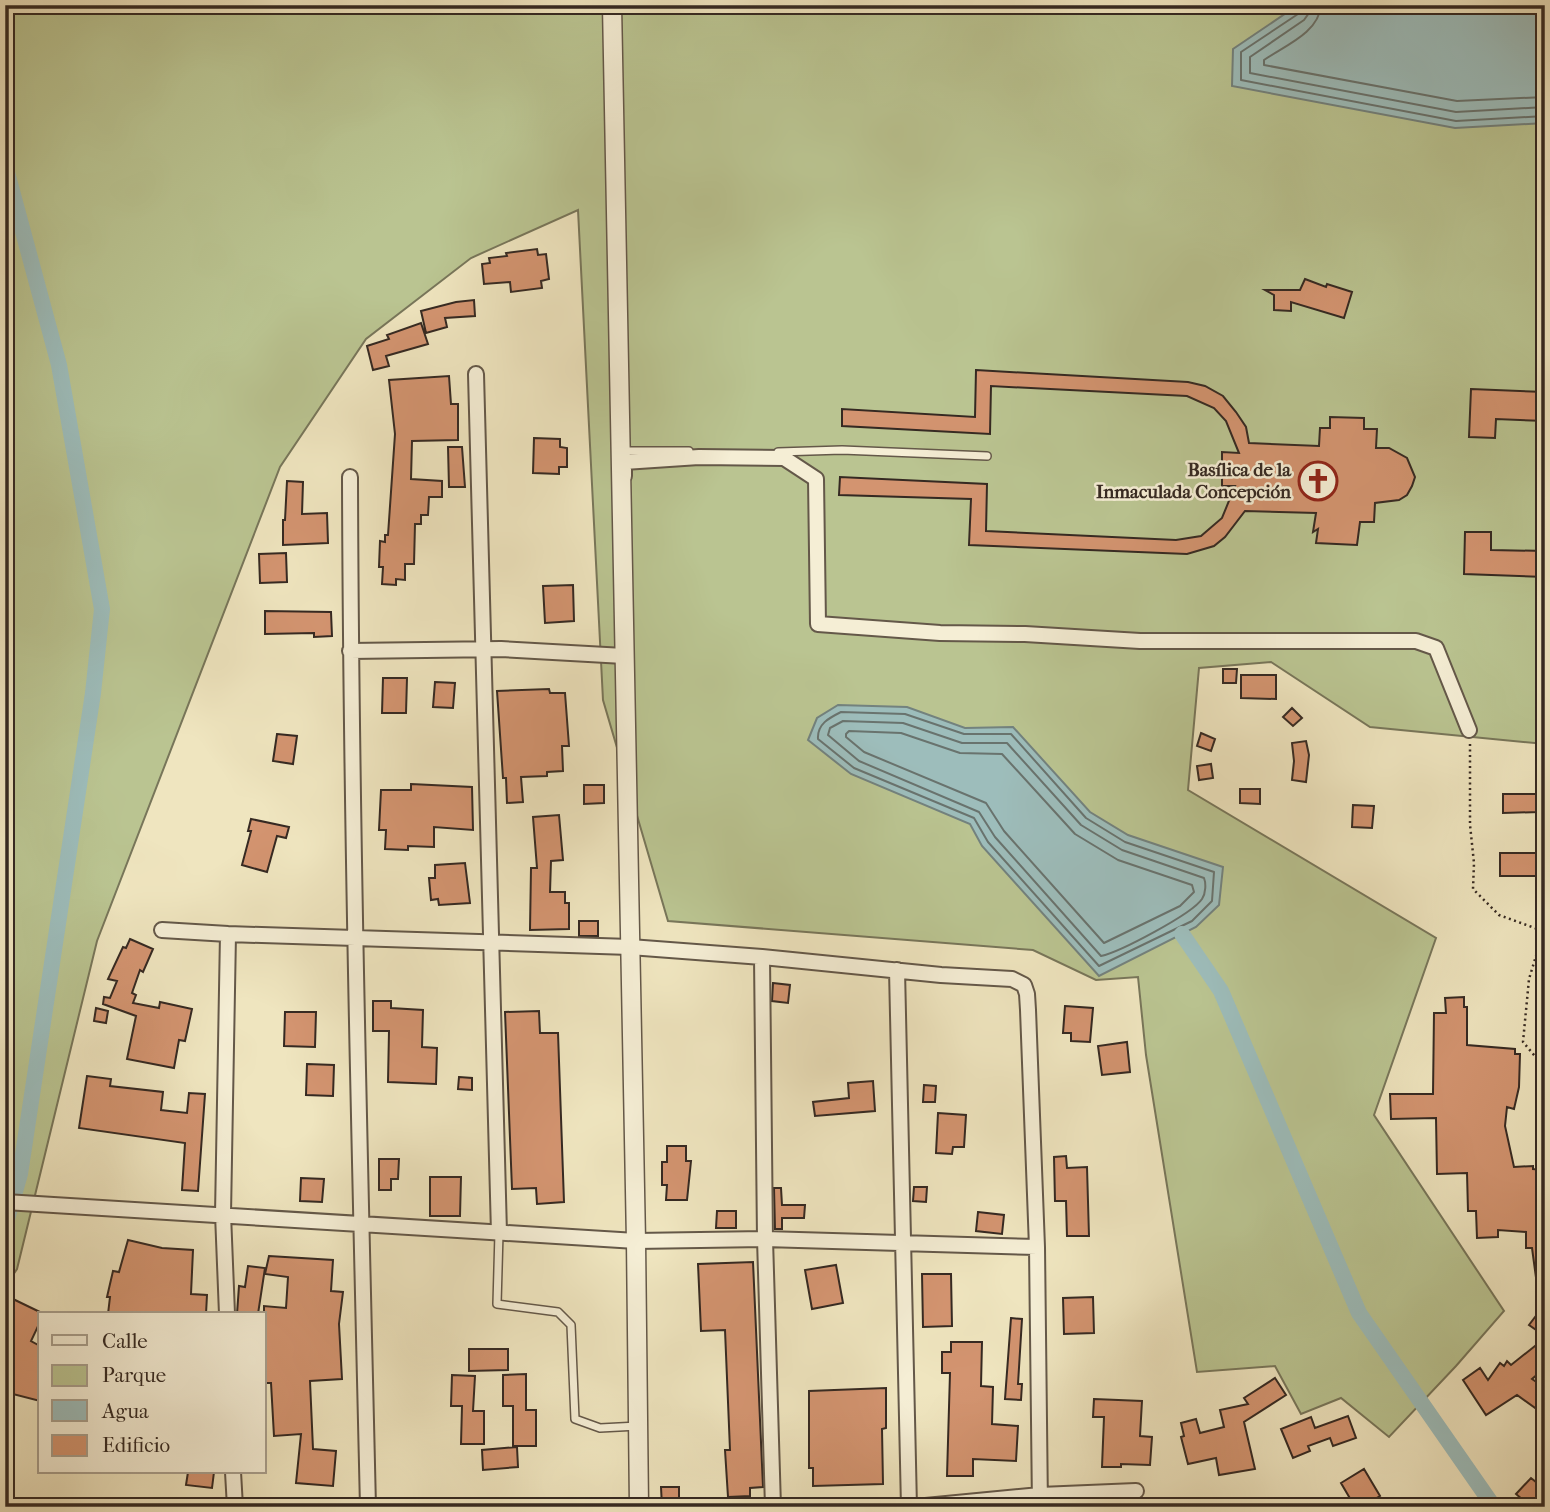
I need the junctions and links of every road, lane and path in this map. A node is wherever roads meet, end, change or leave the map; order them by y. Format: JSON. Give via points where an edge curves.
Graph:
{"nodes":[{"id":1,"x":612,"y":5,"type":"edge"},
{"id":2,"x":476,"y":374,"type":"dead end"},
{"id":3,"x":620,"y":451,"type":"junction"},
{"id":4,"x":987,"y":456,"type":"dead end"},
{"id":5,"x":350,"y":477,"type":"dead end"},
{"id":6,"x":484,"y":649,"type":"junction"},
{"id":7,"x":350,"y":651,"type":"junction"},
{"id":8,"x":624,"y":656,"type":"junction"},
{"id":9,"x":626,"y":729,"type":"junction"},
{"id":10,"x":1469,"y":730,"type":"joint"},
{"id":11,"x":162,"y":929,"type":"dead end"},
{"id":12,"x":228,"y":934,"type":"junction"},
{"id":13,"x":1544,"y":934,"type":"edge"},
{"id":14,"x":356,"y":938,"type":"junction"},
{"id":15,"x":491,"y":943,"type":"junction"},
{"id":16,"x":631,"y":947,"type":"junction"},
{"id":17,"x":762,"y":957,"type":"junction"},
{"id":18,"x":897,"y":970,"type":"junction"},
{"id":19,"x":1545,"y":1068,"type":"edge"},
{"id":20,"x":5,"y":1202,"type":"edge"},
{"id":21,"x":223,"y":1214,"type":"junction"},
{"id":22,"x":360,"y":1225,"type":"junction"},
{"id":23,"x":499,"y":1233,"type":"junction"},
{"id":24,"x":765,"y":1239,"type":"junction"},
{"id":25,"x":636,"y":1241,"type":"junction"},
{"id":26,"x":902,"y":1243,"type":"junction"},
{"id":27,"x":1037,"y":1247,"type":"junction"},
{"id":28,"x":227,"y":1312,"type":"edge"},
{"id":29,"x":638,"y":1426,"type":"junction"},
{"id":30,"x":233,"y":1474,"type":"edge"},
{"id":31,"x":1136,"y":1491,"type":"dead end"},
{"id":32,"x":1040,"y":1501,"type":"edge"},
{"id":33,"x":235,"y":1507,"type":"edge"},
{"id":34,"x":368,"y":1507,"type":"edge"},
{"id":35,"x":639,"y":1507,"type":"edge"},
{"id":36,"x":773,"y":1507,"type":"edge"},
{"id":37,"x":909,"y":1507,"type":"edge"},
{"id":38,"x":915,"y":1507,"type":"edge"}],
"edges":[{"from":1,"to":3,"type":"street"},
{"from":2,"to":6,"type":"street"},
{"from":3,"to":4,"type":"lane","via":[[842,450]]},
{"from":3,"to":8,"type":"street"},
{"from":5,"to":7,"type":"street"},
{"from":6,"to":7,"type":"street"},
{"from":6,"to":8,"type":"street"},
{"from":6,"to":15,"type":"street"},
{"from":7,"to":14,"type":"street"},
{"from":8,"to":9,"type":"street"},
{"from":9,"to":10,"type":"street","via":[[624,462],[699,457],[784,458],[816,479],[818,624],[1140,641],[1416,641],[1436,648]]},
{"from":9,"to":16,"type":"street"},
{"from":10,"to":13,"type":"path","via":[[1473,889],[1499,915]]},
{"from":11,"to":12,"type":"street"},
{"from":12,"to":14,"type":"street"},
{"from":12,"to":21,"type":"street"},
{"from":13,"to":19,"type":"path","via":[[1529,979],[1523,1042]]},
{"from":14,"to":15,"type":"street"},
{"from":14,"to":22,"type":"street"},
{"from":15,"to":16,"type":"street"},
{"from":15,"to":23,"type":"street"},
{"from":16,"to":17,"type":"street"},
{"from":16,"to":25,"type":"street"},
{"from":17,"to":18,"type":"street"},
{"from":17,"to":24,"type":"street"},
{"from":18,"to":26,"type":"street"},
{"from":18,"to":27,"type":"street","via":[[1012,979],[1024,985]]},
{"from":20,"to":21,"type":"street"},
{"from":21,"to":22,"type":"street"},
{"from":21,"to":28,"type":"street"},
{"from":22,"to":23,"type":"street"},
{"from":22,"to":34,"type":"street"},
{"from":23,"to":25,"type":"street"},
{"from":23,"to":29,"type":"lane","via":[[497,1304],[558,1312],[571,1325],[575,1419],[600,1428]]},
{"from":24,"to":25,"type":"street"},
{"from":24,"to":26,"type":"street"},
{"from":24,"to":36,"type":"street"},
{"from":25,"to":29,"type":"street"},
{"from":26,"to":27,"type":"street"},
{"from":26,"to":37,"type":"street"},
{"from":27,"to":32,"type":"street"},
{"from":29,"to":35,"type":"street"},
{"from":30,"to":33,"type":"street"},
{"from":31,"to":32,"type":"street"},
{"from":32,"to":38,"type":"street"}]}
